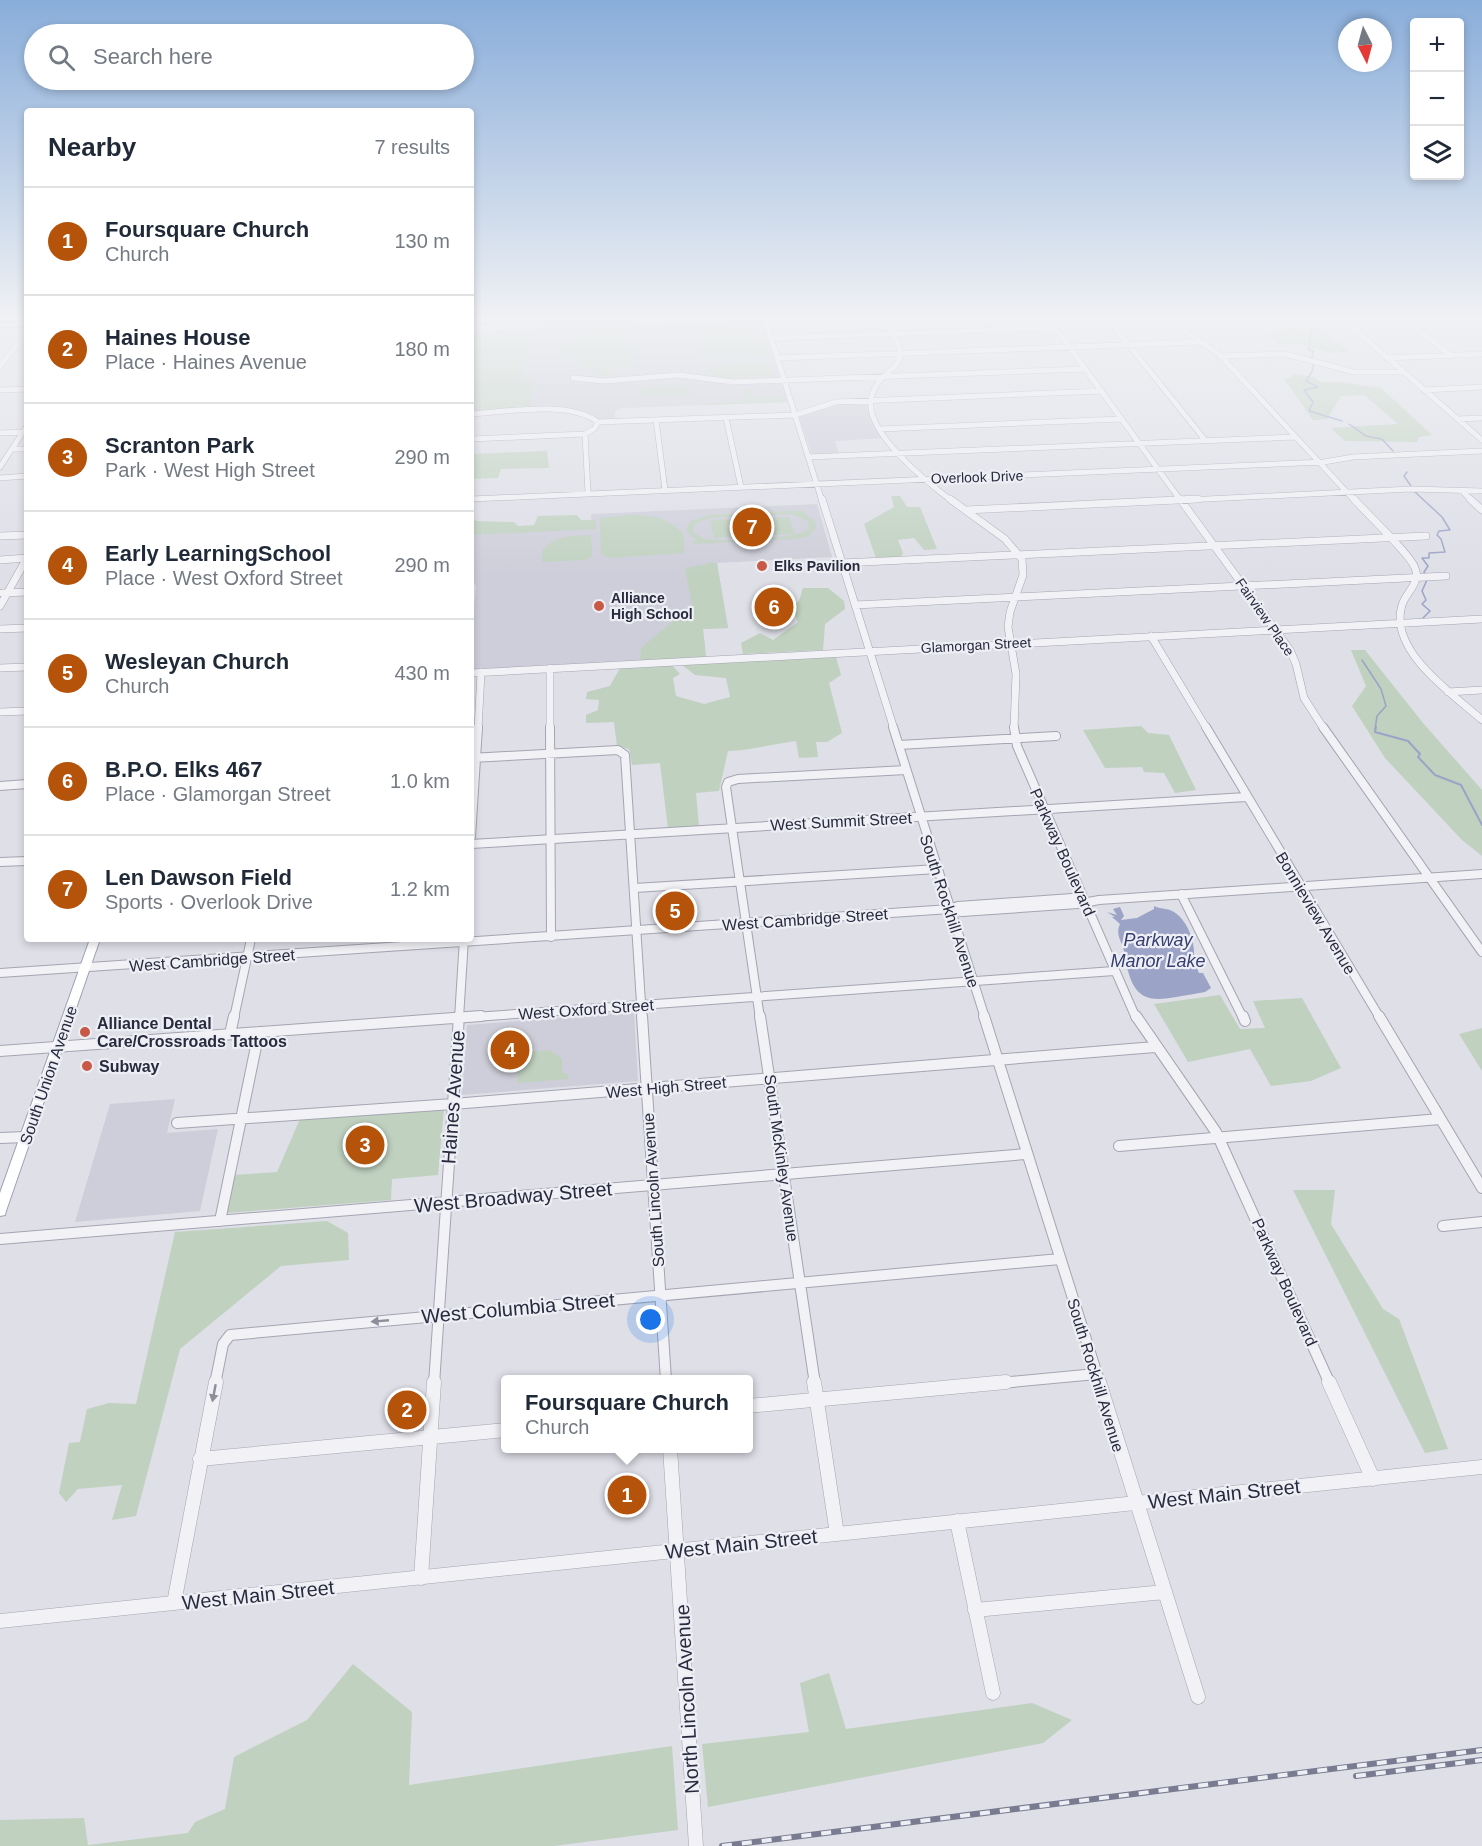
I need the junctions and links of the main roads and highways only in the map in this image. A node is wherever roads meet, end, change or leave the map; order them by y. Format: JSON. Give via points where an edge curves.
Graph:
{"nodes":[{"id":1,"x":94,"y":942,"type":"edge"},
{"id":2,"x":0,"y":1211,"type":"edge"}],
"edges":[{"from":1,"to":2,"type":"main road","name":"South Union Avenue"}]}
